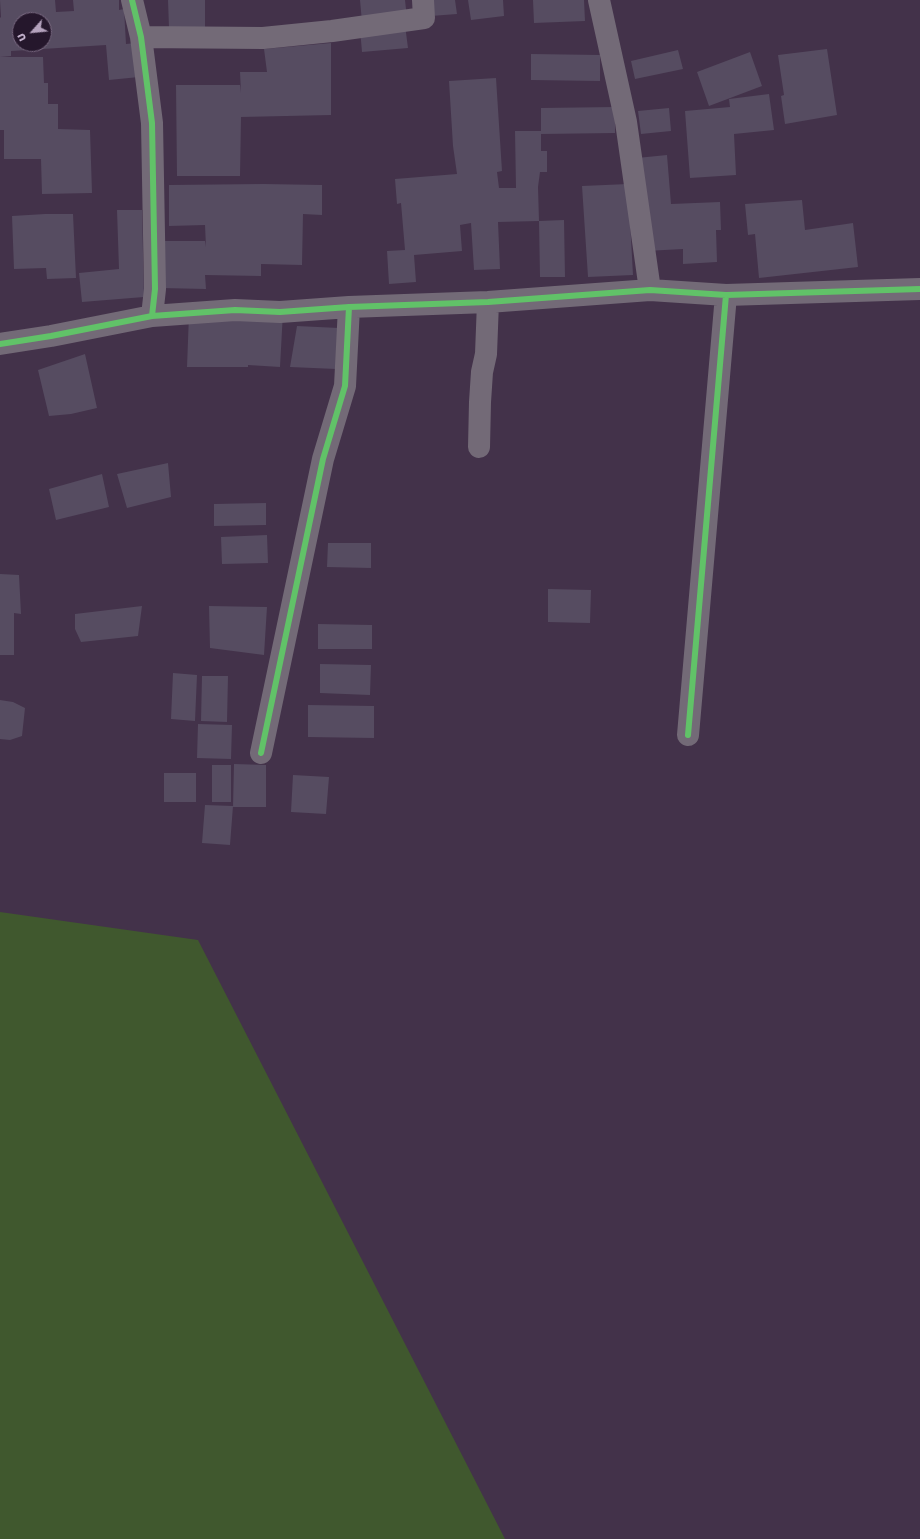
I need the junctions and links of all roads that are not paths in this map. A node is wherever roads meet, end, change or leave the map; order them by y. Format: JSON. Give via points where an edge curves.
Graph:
{"nodes":[{"id":1,"x":132,"y":0,"type":"edge"},
{"id":2,"x":423,"y":0,"type":"edge"},
{"id":3,"x":599,"y":0,"type":"edge"},
{"id":4,"x":141,"y":37,"type":"junction"},
{"id":5,"x":920,"y":289,"type":"edge"},
{"id":6,"x":650,"y":290,"type":"junction"},
{"id":7,"x":726,"y":295,"type":"junction"},
{"id":8,"x":488,"y":302,"type":"junction"},
{"id":9,"x":349,"y":306,"type":"junction"},
{"id":10,"x":152,"y":316,"type":"junction"},
{"id":11,"x":0,"y":344,"type":"edge"},
{"id":12,"x":479,"y":447,"type":"dead end"},
{"id":13,"x":688,"y":735,"type":"dead end"},
{"id":14,"x":260,"y":753,"type":"dead end"}],
"edges":[{"from":1,"to":4,"type":"street"},
{"from":2,"to":4,"type":"street","via":[[424,18],[332,31],[263,38]]},
{"from":3,"to":6,"type":"street","via":[[626,122]]},
{"from":4,"to":10,"type":"street","via":[[152,123],[155,289]]},
{"from":5,"to":7,"type":"street"},
{"from":6,"to":7,"type":"street"},
{"from":6,"to":8,"type":"street"},
{"from":7,"to":13,"type":"street"},
{"from":8,"to":9,"type":"street"},
{"from":8,"to":12,"type":"street"},
{"from":9,"to":10,"type":"street","via":[[280,312],[240,310]]},
{"from":9,"to":14,"type":"street","via":[[345,386],[323,459]]},
{"from":10,"to":11,"type":"street"}]}
